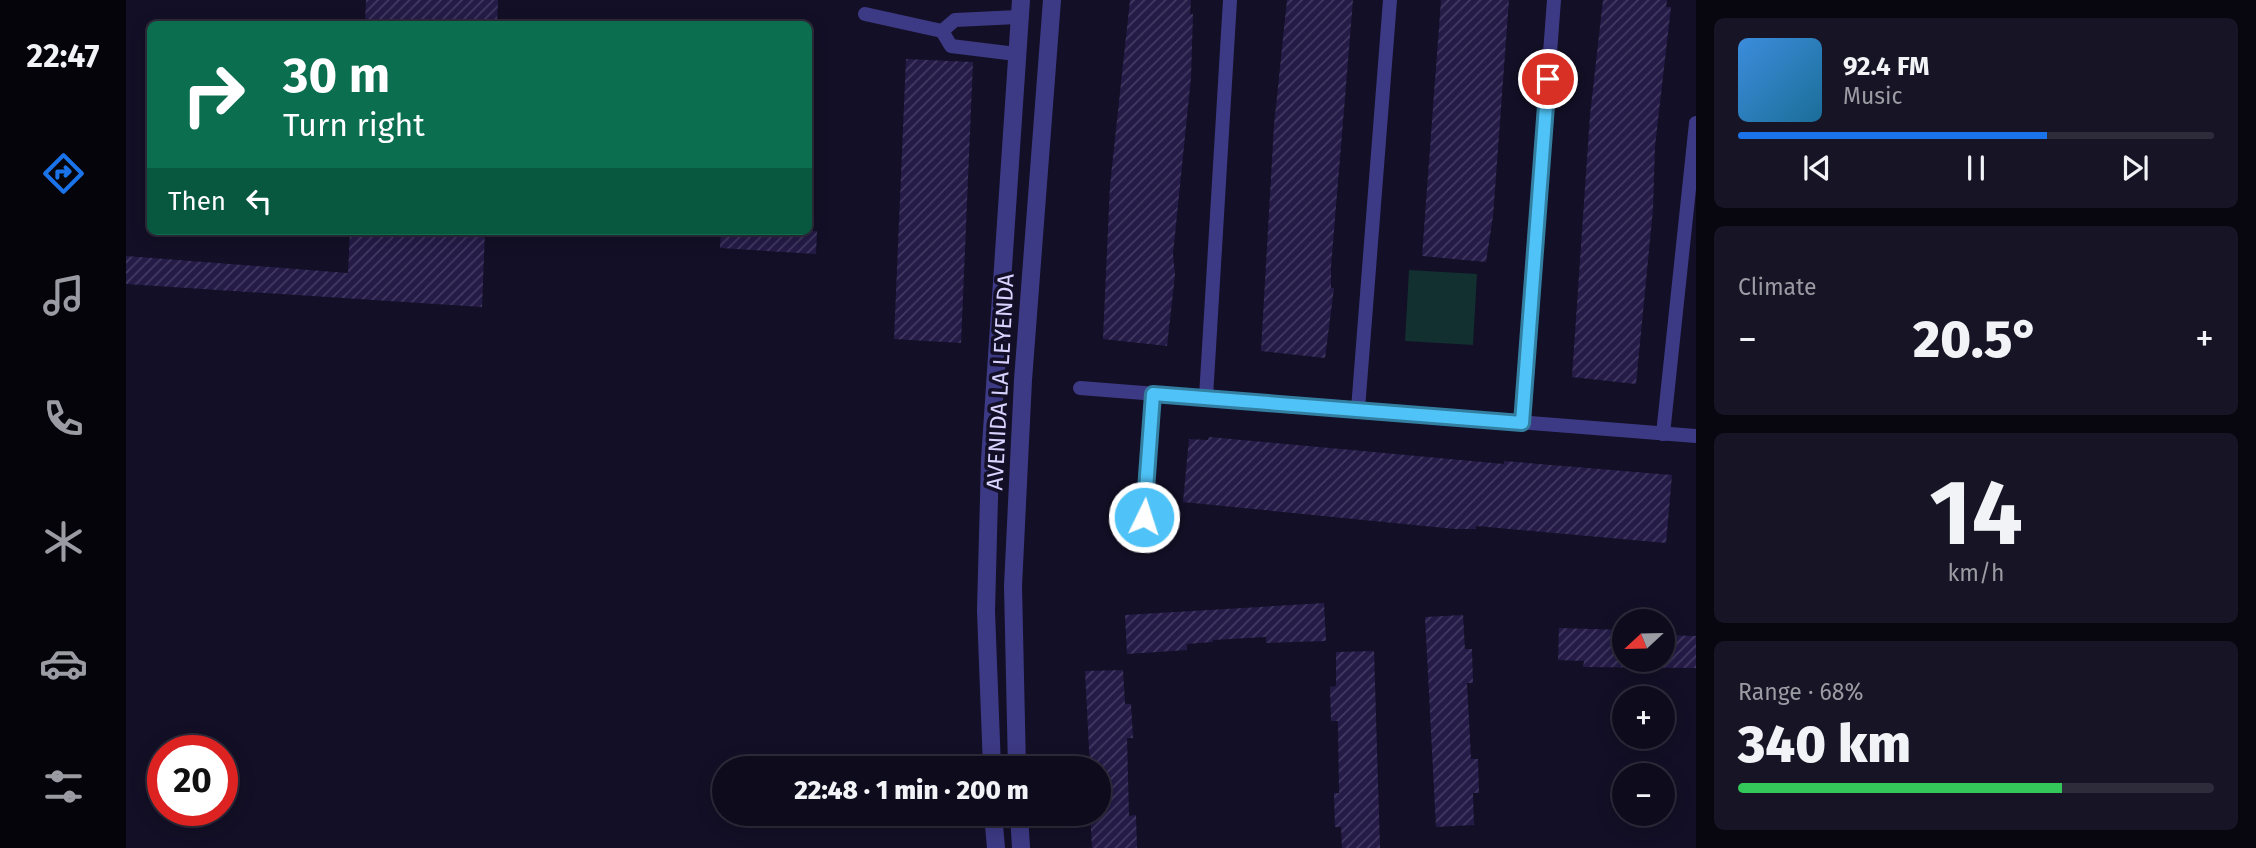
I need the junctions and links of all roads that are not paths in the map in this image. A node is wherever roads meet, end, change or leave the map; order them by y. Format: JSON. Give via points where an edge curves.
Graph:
{"nodes":[{"id":1,"x":1052,"y":0,"type":"edge"},
{"id":2,"x":1230,"y":0,"type":"edge"},
{"id":3,"x":1390,"y":0,"type":"edge"},
{"id":4,"x":1555,"y":0,"type":"edge"},
{"id":5,"x":1020,"y":8,"type":"edge"},
{"id":6,"x":865,"y":14,"type":"dead end"},
{"id":7,"x":942,"y":31,"type":"junction"},
{"id":8,"x":1016,"y":54,"type":"junction"},
{"id":9,"x":1696,"y":123,"type":"edge"},
{"id":10,"x":1080,"y":388,"type":"dead end"},
{"id":11,"x":1153,"y":394,"type":"junction"},
{"id":12,"x":1206,"y":397,"type":"junction"},
{"id":13,"x":1358,"y":409,"type":"junction"},
{"id":14,"x":1522,"y":423,"type":"junction"},
{"id":15,"x":1663,"y":434,"type":"junction"},
{"id":16,"x":1696,"y":436,"type":"edge"},
{"id":17,"x":1144,"y":517,"type":"dead end"},
{"id":18,"x":992,"y":756,"type":"edge"},
{"id":19,"x":1017,"y":756,"type":"edge"},
{"id":20,"x":994,"y":826,"type":"edge"},
{"id":21,"x":1020,"y":826,"type":"edge"},
{"id":22,"x":996,"y":848,"type":"edge"},
{"id":23,"x":1021,"y":848,"type":"edge"}],
"edges":[{"from":1,"to":19,"type":"street","name":"AVENIDA LA LEYENDA","via":[[1023,380],[1014,572]]},
{"from":2,"to":12,"type":"lane"},
{"from":3,"to":13,"type":"lane"},
{"from":4,"to":14,"type":"lane"},
{"from":5,"to":7,"type":"lane","via":[[955,20]]},
{"from":5,"to":8,"type":"street","name":"AVENIDA LA LEYENDA"},
{"from":6,"to":7,"type":"lane"},
{"from":7,"to":8,"type":"lane","via":[[950,46]]},
{"from":8,"to":18,"type":"street","name":"AVENIDA LA LEYENDA","via":[[990,460],[986,611]]},
{"from":9,"to":15,"type":"lane"},
{"from":10,"to":11,"type":"lane"},
{"from":11,"to":12,"type":"lane"},
{"from":11,"to":17,"type":"lane"},
{"from":12,"to":13,"type":"lane"},
{"from":13,"to":14,"type":"lane"},
{"from":14,"to":15,"type":"lane"},
{"from":15,"to":16,"type":"lane"},
{"from":20,"to":22,"type":"street"},
{"from":21,"to":23,"type":"street"}]}
